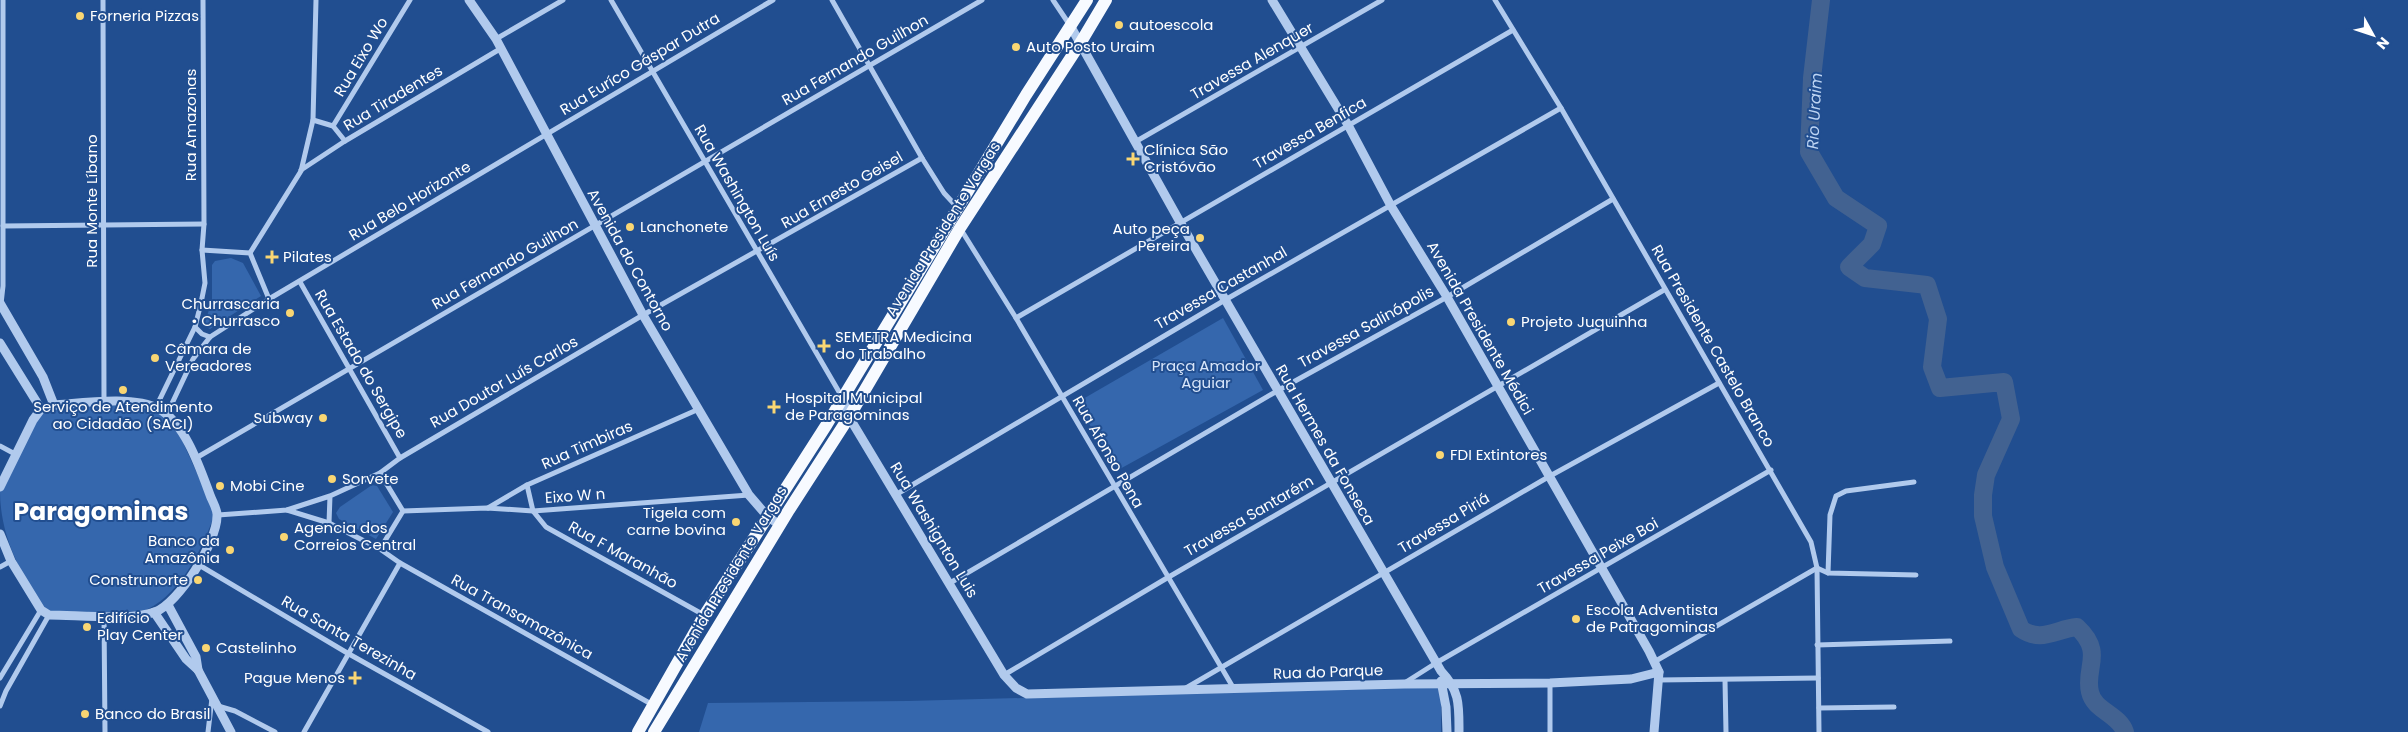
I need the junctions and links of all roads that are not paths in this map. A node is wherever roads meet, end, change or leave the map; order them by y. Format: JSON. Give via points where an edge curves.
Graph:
{"nodes":[{"id":1,"x":3,"y":0,"type":"edge"},
{"id":2,"x":103,"y":0,"type":"edge"},
{"id":3,"x":203,"y":0,"type":"edge"},
{"id":4,"x":316,"y":0,"type":"edge"},
{"id":5,"x":410,"y":0,"type":"edge"},
{"id":6,"x":469,"y":0,"type":"edge"},
{"id":7,"x":563,"y":0,"type":"edge"},
{"id":8,"x":611,"y":0,"type":"edge"},
{"id":9,"x":773,"y":0,"type":"edge"},
{"id":10,"x":832,"y":0,"type":"edge"},
{"id":11,"x":982,"y":0,"type":"edge"},
{"id":12,"x":1053,"y":0,"type":"edge"},
{"id":13,"x":1087,"y":0,"type":"edge"},
{"id":14,"x":1106,"y":0,"type":"edge"},
{"id":15,"x":1272,"y":0,"type":"edge"},
{"id":16,"x":1382,"y":0,"type":"edge"},
{"id":17,"x":1494,"y":0,"type":"edge"},
{"id":18,"x":1071,"y":27,"type":"junction"},
{"id":19,"x":1512,"y":30,"type":"junction"},
{"id":20,"x":496,"y":39,"type":"junction"},
{"id":21,"x":1081,"y":42,"type":"junction"},
{"id":22,"x":1300,"y":48,"type":"junction"},
{"id":23,"x":500,"y":49,"type":"junction"},
{"id":24,"x":871,"y":66,"type":"junction"},
{"id":25,"x":651,"y":72,"type":"junction"},
{"id":26,"x":1561,"y":108,"type":"junction"},
{"id":27,"x":313,"y":120,"type":"junction"},
{"id":28,"x":1348,"y":125,"type":"junction"},
{"id":29,"x":333,"y":126,"type":"junction"},
{"id":30,"x":546,"y":134,"type":"junction"},
{"id":31,"x":345,"y":141,"type":"junction"},
{"id":32,"x":1134,"y":142,"type":"junction"},
{"id":33,"x":922,"y":158,"type":"junction"},
{"id":34,"x":704,"y":162,"type":"junction"},
{"id":35,"x":301,"y":171,"type":"junction"},
{"id":36,"x":1613,"y":200,"type":"junction"},
{"id":37,"x":1391,"y":206,"type":"junction"},
{"id":38,"x":958,"y":208,"type":"junction"},
{"id":39,"x":1180,"y":222,"type":"junction"},
{"id":40,"x":105,"y":224,"type":"junction"},
{"id":41,"x":204,"y":224,"type":"junction"},
{"id":42,"x":3,"y":226,"type":"junction"},
{"id":43,"x":595,"y":226,"type":"junction"},
{"id":44,"x":960,"y":228,"type":"junction"},
{"id":45,"x":202,"y":250,"type":"junction"},
{"id":46,"x":757,"y":252,"type":"junction"},
{"id":47,"x":250,"y":253,"type":"junction"},
{"id":48,"x":300,"y":282,"type":"junction"},
{"id":49,"x":1664,"y":290,"type":"junction"},
{"id":50,"x":1448,"y":297,"type":"junction"},
{"id":51,"x":269,"y":299,"type":"junction"},
{"id":52,"x":1225,"y":300,"type":"junction"},
{"id":53,"x":0,"y":303,"type":"edge"},
{"id":54,"x":643,"y":315,"type":"junction"},
{"id":55,"x":1016,"y":318,"type":"junction"},
{"id":56,"x":194,"y":327,"type":"junction"},
{"id":57,"x":210,"y":337,"type":"junction"},
{"id":58,"x":0,"y":343,"type":"edge"},
{"id":59,"x":349,"y":369,"type":"junction"},
{"id":60,"x":1719,"y":383,"type":"junction"},
{"id":61,"x":1498,"y":386,"type":"junction"},
{"id":62,"x":1277,"y":391,"type":"junction"},
{"id":63,"x":1062,"y":396,"type":"junction"},
{"id":64,"x":842,"y":398,"type":"junction"},
{"id":65,"x":104,"y":402,"type":"junction"},
{"id":66,"x":54,"y":404,"type":"junction"},
{"id":67,"x":156,"y":407,"type":"junction"},
{"id":68,"x":41,"y":409,"type":"junction"},
{"id":69,"x":699,"y":409,"type":"junction"},
{"id":70,"x":167,"y":414,"type":"junction"},
{"id":71,"x":849,"y":417,"type":"junction"},
{"id":72,"x":0,"y":446,"type":"edge"},
{"id":73,"x":15,"y":454,"type":"junction"},
{"id":74,"x":196,"y":458,"type":"junction"},
{"id":75,"x":400,"y":458,"type":"junction"},
{"id":76,"x":1771,"y":470,"type":"junction"},
{"id":77,"x":380,"y":473,"type":"junction"},
{"id":78,"x":1550,"y":476,"type":"junction"},
{"id":79,"x":1914,"y":482,"type":"dead end"},
{"id":80,"x":1331,"y":483,"type":"junction"},
{"id":81,"x":526,"y":485,"type":"junction"},
{"id":82,"x":0,"y":487,"type":"edge"},
{"id":83,"x":1114,"y":487,"type":"junction"},
{"id":84,"x":896,"y":494,"type":"junction"},
{"id":85,"x":749,"y":495,"type":"junction"},
{"id":86,"x":330,"y":496,"type":"junction"},
{"id":87,"x":487,"y":508,"type":"junction"},
{"id":88,"x":286,"y":510,"type":"junction"},
{"id":89,"x":403,"y":511,"type":"junction"},
{"id":90,"x":533,"y":511,"type":"junction"},
{"id":91,"x":218,"y":515,"type":"junction"},
{"id":92,"x":768,"y":517,"type":"junction"},
{"id":93,"x":329,"y":523,"type":"junction"},
{"id":94,"x":780,"y":525,"type":"junction"},
{"id":95,"x":0,"y":534,"type":"edge"},
{"id":96,"x":380,"y":549,"type":"junction"},
{"id":97,"x":11,"y":561,"type":"junction"},
{"id":98,"x":400,"y":563,"type":"junction"},
{"id":99,"x":199,"y":564,"type":"junction"},
{"id":100,"x":0,"y":567,"type":"edge"},
{"id":101,"x":1602,"y":568,"type":"junction"},
{"id":102,"x":1817,"y":568,"type":"junction"},
{"id":103,"x":1384,"y":573,"type":"junction"},
{"id":104,"x":1828,"y":573,"type":"junction"},
{"id":105,"x":1916,"y":575,"type":"dead end"},
{"id":106,"x":1168,"y":578,"type":"junction"},
{"id":107,"x":950,"y":583,"type":"junction"},
{"id":108,"x":168,"y":605,"type":"junction"},
{"id":109,"x":45,"y":612,"type":"junction"},
{"id":110,"x":154,"y":612,"type":"junction"},
{"id":111,"x":104,"y":615,"type":"junction"},
{"id":112,"x":704,"y":616,"type":"junction"},
{"id":113,"x":1950,"y":641,"type":"dead end"},
{"id":114,"x":1817,"y":645,"type":"junction"},
{"id":115,"x":349,"y":654,"type":"junction"},
{"id":116,"x":1654,"y":662,"type":"junction"},
{"id":117,"x":1222,"y":667,"type":"junction"},
{"id":118,"x":1439,"y":667,"type":"junction"},
{"id":119,"x":198,"y":670,"type":"junction"},
{"id":120,"x":1004,"y":675,"type":"junction"},
{"id":121,"x":1658,"y":676,"type":"junction"},
{"id":122,"x":0,"y":678,"type":"edge"},
{"id":123,"x":1818,"y":678,"type":"junction"},
{"id":124,"x":1725,"y":680,"type":"junction"},
{"id":125,"x":1550,"y":683,"type":"junction"},
{"id":126,"x":1404,"y":684,"type":"junction"},
{"id":127,"x":1454,"y":684,"type":"junction"},
{"id":128,"x":1441,"y":685,"type":"junction"},
{"id":129,"x":1234,"y":689,"type":"junction"},
{"id":130,"x":1184,"y":690,"type":"junction"},
{"id":131,"x":212,"y":695,"type":"junction"},
{"id":132,"x":654,"y":705,"type":"junction"},
{"id":133,"x":0,"y":706,"type":"edge"},
{"id":134,"x":218,"y":706,"type":"junction"},
{"id":135,"x":1894,"y":707,"type":"dead end"},
{"id":136,"x":1819,"y":708,"type":"junction"},
{"id":137,"x":105,"y":732,"type":"edge"},
{"id":138,"x":208,"y":732,"type":"edge"},
{"id":139,"x":231,"y":732,"type":"edge"},
{"id":140,"x":274,"y":732,"type":"edge"},
{"id":141,"x":304,"y":732,"type":"edge"},
{"id":142,"x":488,"y":732,"type":"edge"},
{"id":143,"x":638,"y":732,"type":"edge"},
{"id":144,"x":654,"y":732,"type":"edge"},
{"id":145,"x":1447,"y":732,"type":"edge"},
{"id":146,"x":1459,"y":732,"type":"edge"},
{"id":147,"x":1550,"y":732,"type":"edge"},
{"id":148,"x":1654,"y":732,"type":"edge"},
{"id":149,"x":1726,"y":732,"type":"edge"},
{"id":150,"x":1819,"y":732,"type":"edge"}],
"edges":[{"from":1,"to":42,"type":"street"},
{"from":2,"to":40,"type":"street","name":"Rua Monte Líbano"},
{"from":3,"to":41,"type":"street","name":"Rua Amazonas"},
{"from":4,"to":27,"type":"street"},
{"from":5,"to":29,"type":"street","name":"Rua Eixo Wo"},
{"from":6,"to":20,"type":"street","name":"Avenida do Contorno"},
{"from":7,"to":20,"type":"street"},
{"from":8,"to":25,"type":"street","name":"Rua Washington Luís"},
{"from":9,"to":25,"type":"street","name":"Rua Euríco Gáspar Dutra"},
{"from":10,"to":24,"type":"street"},
{"from":11,"to":24,"type":"street","name":"Rua Fernando Guilhon"},
{"from":12,"to":18,"type":"street"},
{"from":13,"to":18,"type":"main road","name":"Avenida Presidente Vargas"},
{"from":14,"to":21,"type":"main road","name":"Avenida Presidente Vargas"},
{"from":15,"to":22,"type":"street","name":"Avenida Presidente Médici"},
{"from":16,"to":22,"type":"street","name":"Travessa Alenquer"},
{"from":17,"to":19,"type":"street","name":"Rua Presidente Castelo Branco"},
{"from":18,"to":21,"type":"street","name":"Rua Hermes da Fonseca"},
{"from":18,"to":38,"type":"main road","name":"Avenida Presidente Vargas"},
{"from":19,"to":26,"type":"street","name":"Rua Presidente Castelo Branco"},
{"from":19,"to":28,"type":"street","name":"Travessa Benfica"},
{"from":20,"to":23,"type":"street","name":"Avenida do Contorno"},
{"from":21,"to":32,"type":"street","name":"Rua Hermes da Fonseca"},
{"from":21,"to":44,"type":"main road","name":"Avenida Presidente Vargas"},
{"from":22,"to":28,"type":"street","name":"Avenida Presidente Médici"},
{"from":22,"to":32,"type":"street","name":"Travessa Alenquer"},
{"from":23,"to":30,"type":"street","name":"Avenida do Contorno"},
{"from":23,"to":31,"type":"street","name":"Rua Tiradentes"},
{"from":24,"to":33,"type":"street"},
{"from":24,"to":34,"type":"street","name":"Rua Fernando Guilhon"},
{"from":25,"to":30,"type":"street","name":"Rua Euríco Gáspar Dutra"},
{"from":25,"to":34,"type":"street","name":"Rua Washington Luís"},
{"from":26,"to":36,"type":"street","name":"Rua Presidente Castelo Branco"},
{"from":26,"to":37,"type":"street","name":"Travessa Castanhal"},
{"from":27,"to":29,"type":"street"},
{"from":27,"to":35,"type":"street"},
{"from":28,"to":37,"type":"street","name":"Avenida Presidente Médici"},
{"from":28,"to":39,"type":"street","name":"Travessa Benfica"},
{"from":29,"to":31,"type":"street"},
{"from":30,"to":43,"type":"street","name":"Avenida do Contorno"},
{"from":30,"to":48,"type":"street","name":"Rua Belo Horizonte"},
{"from":31,"to":35,"type":"street","name":"Rua Tiradentes"},
{"from":32,"to":39,"type":"street","name":"Rua Hermes da Fonseca"},
{"from":33,"to":38,"type":"street","via":[[944,193]]},
{"from":33,"to":46,"type":"street","name":"Rua Ernesto Geisel"},
{"from":34,"to":43,"type":"street","name":"Rua Fernando Guilhon"},
{"from":34,"to":46,"type":"street","name":"Rua Washington Luís"},
{"from":35,"to":47,"type":"street"},
{"from":36,"to":49,"type":"street","name":"Rua Presidente Castelo Branco"},
{"from":36,"to":50,"type":"street","name":"Travessa Salinópolis"},
{"from":37,"to":50,"type":"street","name":"Avenida Presidente Médici"},
{"from":37,"to":52,"type":"street","name":"Travessa Castanhal"},
{"from":38,"to":64,"type":"main road","name":"Avenida Presidente Vargas"},
{"from":39,"to":52,"type":"street","name":"Rua Hermes da Fonseca"},
{"from":39,"to":55,"type":"street","name":"Travessa Benfica"},
{"from":40,"to":41,"type":"street"},
{"from":40,"to":42,"type":"street"},
{"from":40,"to":65,"type":"street","name":"Rua Monte Líbano"},
{"from":41,"to":45,"type":"street","name":"Rua Amazonas"},
{"from":42,"to":53,"type":"street"},
{"from":43,"to":54,"type":"street","name":"Avenida do Contorno"},
{"from":43,"to":59,"type":"street","name":"Rua Fernando Guilhon"},
{"from":44,"to":55,"type":"street","name":"Rua Afonso Pena"},
{"from":44,"to":71,"type":"main road","name":"Avenida Presidente Vargas"},
{"from":45,"to":47,"type":"street"},
{"from":45,"to":56,"type":"street","name":"Rua Amazonas","via":[[205,283]]},
{"from":46,"to":54,"type":"street","name":"Rua Ernesto Geisel"},
{"from":46,"to":64,"type":"street","name":"Rua Washington Luís"},
{"from":47,"to":51,"type":"street"},
{"from":48,"to":51,"type":"street","name":"Rua Belo Horizonte"},
{"from":48,"to":59,"type":"street","name":"Rua Estado do Sergipe"},
{"from":49,"to":60,"type":"street","name":"Rua Presidente Castelo Branco"},
{"from":49,"to":61,"type":"street","name":"Travessa Santarém"},
{"from":50,"to":61,"type":"street","name":"Avenida Presidente Médici"},
{"from":50,"to":62,"type":"street","name":"Travessa Salinópolis"},
{"from":51,"to":57,"type":"street","name":"Rua Belo Horizonte"},
{"from":52,"to":62,"type":"street","name":"Rua Hermes da Fonseca"},
{"from":52,"to":63,"type":"street","name":"Travessa Castanhal"},
{"from":53,"to":66,"type":"street","via":[[43,377]]},
{"from":54,"to":69,"type":"street","name":"Avenida do Contorno"},
{"from":54,"to":75,"type":"street","name":"Rua Doutor Luís Carlos"},
{"from":55,"to":63,"type":"street","name":"Rua Afonso Pena"},
{"from":56,"to":57,"type":"street"},
{"from":56,"to":67,"type":"street","name":"Rua Amazonas"},
{"from":57,"to":70,"type":"street","name":"Rua Belo Horizonte","via":[[193,359]]},
{"from":58,"to":68,"type":"street"},
{"from":59,"to":74,"type":"street","name":"Rua Fernando Guilhon"},
{"from":59,"to":75,"type":"street","name":"Rua Estado do Sergipe"},
{"from":60,"to":76,"type":"street","name":"Rua Presidente Castelo Branco"},
{"from":60,"to":78,"type":"street","name":"Travessa Piriá"},
{"from":61,"to":78,"type":"street","name":"Avenida Presidente Médici"},
{"from":61,"to":80,"type":"street","name":"Travessa Santarém"},
{"from":62,"to":80,"type":"street","name":"Rua Hermes da Fonseca"},
{"from":62,"to":83,"type":"street","name":"Travessa Salinópolis"},
{"from":63,"to":83,"type":"street","name":"Rua Afonso Pena"},
{"from":63,"to":84,"type":"street","name":"Travessa Castanhal"},
{"from":64,"to":71,"type":"street","name":"Rua Washignton Luis"},
{"from":64,"to":92,"type":"main road","name":"Avenida Presidente Vargas"},
{"from":65,"to":66,"type":"street"},
{"from":65,"to":67,"type":"street"},
{"from":66,"to":68,"type":"street"},
{"from":67,"to":70,"type":"street"},
{"from":68,"to":73,"type":"street"},
{"from":69,"to":81,"type":"street","name":"Rua Timbiras"},
{"from":69,"to":85,"type":"street","name":"Avenida do Contorno"},
{"from":70,"to":74,"type":"street"},
{"from":71,"to":84,"type":"street","name":"Rua Washignton Luis"},
{"from":71,"to":94,"type":"main road","name":"Avenida Presidente Vargas"},
{"from":72,"to":73,"type":"street"},
{"from":73,"to":82,"type":"street"},
{"from":74,"to":91,"type":"street"},
{"from":75,"to":77,"type":"street","name":"Rua Doutor Luís Carlos"},
{"from":76,"to":101,"type":"street","name":"Travessa Peixe Boi"},
{"from":76,"to":102,"type":"street","name":"Rua Presidente Castelo Branco","via":[[1804,527],[1816,556]]},
{"from":77,"to":86,"type":"street","name":"Rua Doutor Luís Carlos"},
{"from":77,"to":89,"type":"street"},
{"from":78,"to":101,"type":"street","name":"Avenida Presidente Médici"},
{"from":78,"to":103,"type":"street","name":"Travessa Piriá"},
{"from":79,"to":104,"type":"street","via":[[1846,491],[1836,496],[1830,515]]},
{"from":80,"to":103,"type":"street","name":"Rua Hermes da Fonseca"},
{"from":80,"to":106,"type":"street","name":"Travessa Santarém"},
{"from":81,"to":87,"type":"street","name":"Rua Timbiras"},
{"from":81,"to":90,"type":"street"},
{"from":83,"to":106,"type":"street","name":"Rua Afonso Pena"},
{"from":83,"to":107,"type":"street","name":"Travessa Salinópolis"},
{"from":84,"to":107,"type":"street","name":"Rua Washignton Luis"},
{"from":85,"to":90,"type":"street","name":"Eixo W n"},
{"from":85,"to":92,"type":"street","name":"Avenida do Contorno"},
{"from":86,"to":88,"type":"street","name":"Rua Doutor Luís Carlos"},
{"from":86,"to":93,"type":"street"},
{"from":87,"to":89,"type":"street","name":"Eixo W n"},
{"from":87,"to":90,"type":"street","name":"Eixo W n"},
{"from":88,"to":91,"type":"street"},
{"from":88,"to":93,"type":"street","name":"Rua Transamazônica"},
{"from":89,"to":96,"type":"street"},
{"from":90,"to":112,"type":"street","name":"Rua F Maranhão","via":[[546,526]]},
{"from":91,"to":99,"type":"street"},
{"from":92,"to":94,"type":"street","name":"Avenida do Contorno"},
{"from":92,"to":112,"type":"main road","name":"Avenida Presidente Vargas"},
{"from":93,"to":96,"type":"street","name":"Rua Transamazônica"},
{"from":94,"to":144,"type":"main road","name":"Avenida Presidente Vargas"},
{"from":95,"to":97,"type":"street"},
{"from":96,"to":98,"type":"street","name":"Rua Transamazônica"},
{"from":97,"to":100,"type":"street"},
{"from":97,"to":109,"type":"street"},
{"from":98,"to":115,"type":"street"},
{"from":98,"to":132,"type":"street","name":"Rua Transamazônica"},
{"from":99,"to":108,"type":"street"},
{"from":99,"to":115,"type":"street","name":"Rua Santa Terezinha"},
{"from":101,"to":116,"type":"street","name":"Avenida Presidente Médici"},
{"from":101,"to":118,"type":"street","name":"Travessa Peixe Boi"},
{"from":102,"to":104,"type":"street"},
{"from":102,"to":114,"type":"street","name":"Rua Presidente Castelo Branco"},
{"from":102,"to":116,"type":"street"},
{"from":103,"to":117,"type":"street","name":"Travessa Piriá"},
{"from":103,"to":118,"type":"street","name":"Rua Hermes da Fonseca"},
{"from":104,"to":105,"type":"street"},
{"from":106,"to":117,"type":"street","name":"Rua Afonso Pena"},
{"from":106,"to":120,"type":"street","name":"Travessa Santarém"},
{"from":107,"to":120,"type":"street","name":"Rua Washignton Luis"},
{"from":108,"to":110,"type":"street"},
{"from":108,"to":119,"type":"street","via":[[194,652]]},
{"from":109,"to":111,"type":"street"},
{"from":109,"to":122,"type":"street"},
{"from":109,"to":133,"type":"street"},
{"from":110,"to":111,"type":"street"},
{"from":110,"to":119,"type":"street"},
{"from":111,"to":137,"type":"street"},
{"from":112,"to":132,"type":"main road","name":"Avenida Presidente Vargas"},
{"from":113,"to":114,"type":"street"},
{"from":114,"to":123,"type":"street","name":"Rua Presidente Castelo Branco"},
{"from":115,"to":141,"type":"street"},
{"from":115,"to":142,"type":"street","name":"Rua Santa Terezinha"},
{"from":116,"to":121,"type":"street","name":"Avenida Presidente Médici"},
{"from":117,"to":129,"type":"street","name":"Rua Afonso Pena"},
{"from":117,"to":130,"type":"street","name":"Travessa Piriá"},
{"from":118,"to":126,"type":"street","name":"Travessa Peixe Boi"},
{"from":118,"to":127,"type":"street","name":"Rua Hermes da Fonseca"},
{"from":118,"to":128,"type":"street"},
{"from":119,"to":131,"type":"street"},
{"from":120,"to":130,"type":"street","name":"Rua do Parque","via":[[1021,691],[1035,695]]},
{"from":121,"to":124,"type":"street"},
{"from":121,"to":125,"type":"street","name":"Rua do Parque"},
{"from":121,"to":148,"type":"street"},
{"from":123,"to":124,"type":"street"},
{"from":123,"to":136,"type":"street","name":"Rua Presidente Castelo Branco"},
{"from":124,"to":149,"type":"street"},
{"from":125,"to":127,"type":"street","name":"Rua do Parque"},
{"from":125,"to":147,"type":"street"},
{"from":126,"to":128,"type":"street","name":"Rua do Parque"},
{"from":126,"to":129,"type":"street","name":"Rua do Parque"},
{"from":127,"to":128,"type":"street","name":"Rua do Parque"},
{"from":127,"to":146,"type":"street"},
{"from":128,"to":145,"type":"street"},
{"from":129,"to":130,"type":"street","name":"Rua do Parque"},
{"from":131,"to":134,"type":"street"},
{"from":131,"to":138,"type":"street"},
{"from":132,"to":143,"type":"main road","name":"Avenida Presidente Vargas"},
{"from":134,"to":139,"type":"street"},
{"from":134,"to":140,"type":"street","via":[[235,711]]},
{"from":135,"to":136,"type":"street"},
{"from":136,"to":150,"type":"street","name":"Rua Presidente Castelo Branco"}]}
